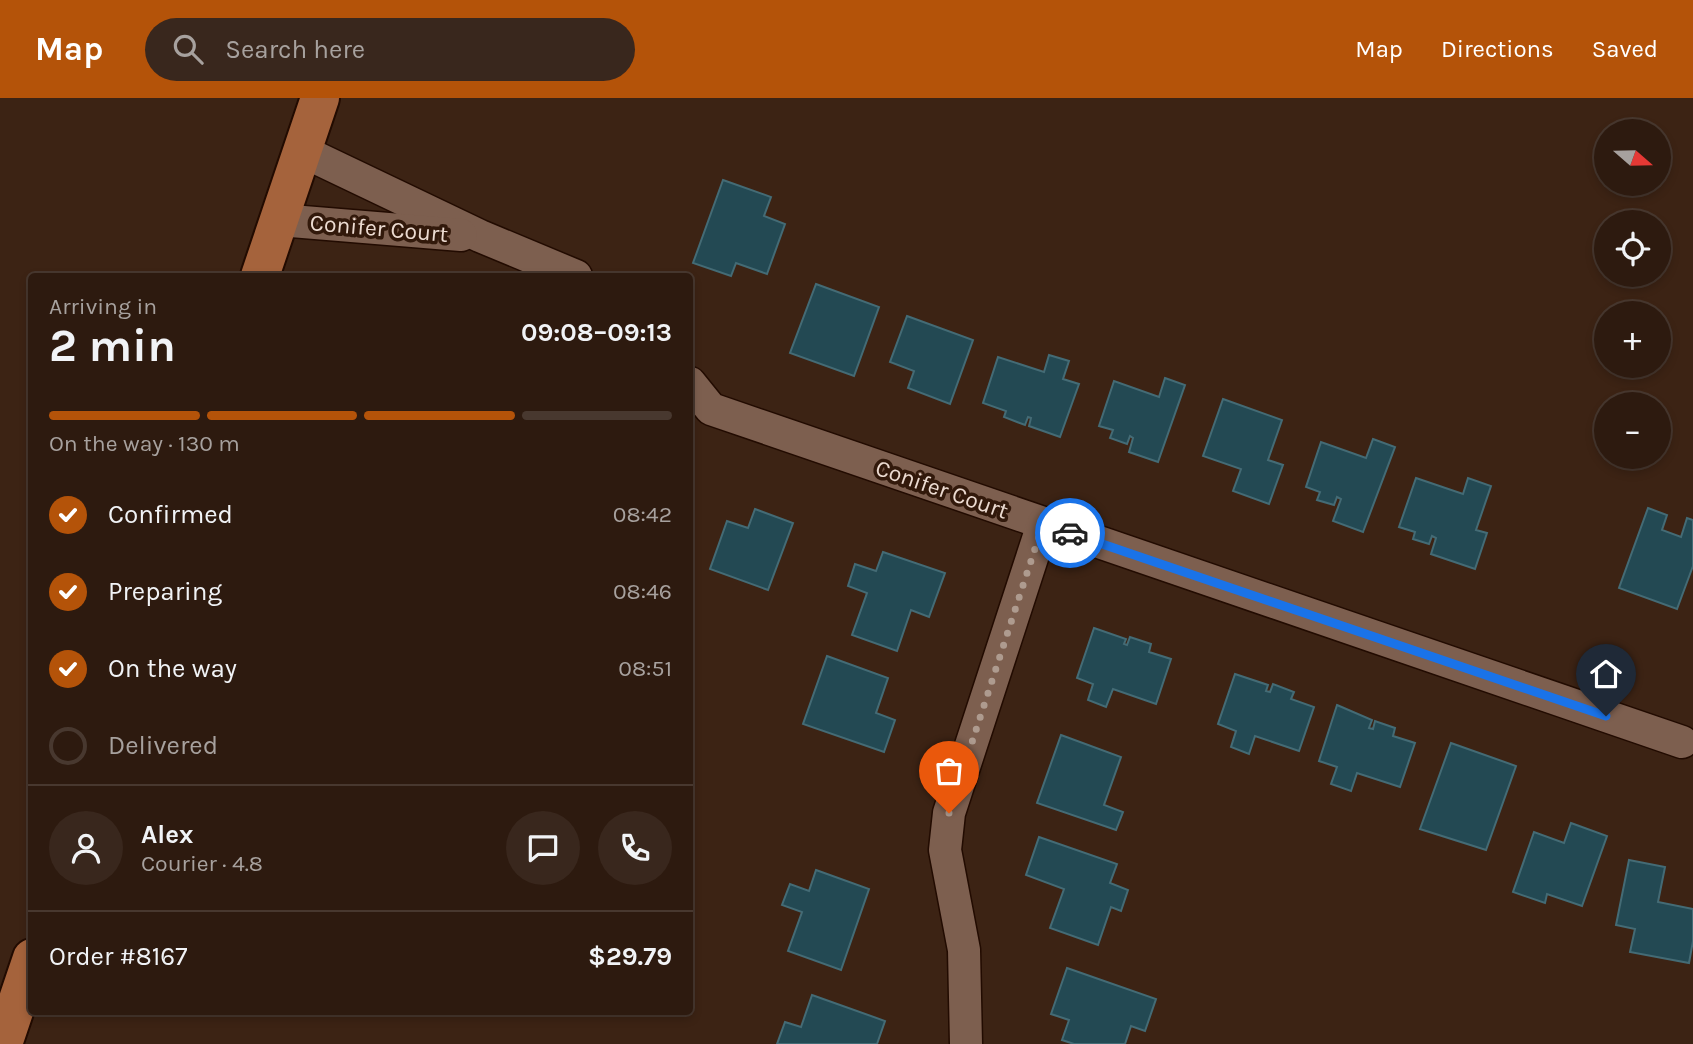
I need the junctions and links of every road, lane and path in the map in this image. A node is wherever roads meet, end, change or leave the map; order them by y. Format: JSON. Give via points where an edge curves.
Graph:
{"nodes":[{"id":1,"x":320,"y":98,"type":"edge"},
{"id":2,"x":302,"y":151,"type":"junction"},
{"id":3,"x":279,"y":220,"type":"junction"},
{"id":4,"x":480,"y":236,"type":"junction"},
{"id":5,"x":261,"y":273,"type":"edge"},
{"id":6,"x":569,"y":273,"type":"edge"},
{"id":7,"x":693,"y":387,"type":"edge"},
{"id":8,"x":1043,"y":524,"type":"junction"},
{"id":9,"x":1682,"y":742,"type":"dead end"},
{"id":10,"x":28,"y":970,"type":"edge"},
{"id":11,"x":3,"y":1044,"type":"edge"},
{"id":12,"x":966,"y":1044,"type":"edge"}],
"edges":[{"from":1,"to":2,"type":"main road"},
{"from":2,"to":3,"type":"main road"},
{"from":2,"to":4,"type":"street","name":"Conifer Court"},
{"from":3,"to":4,"type":"street","name":"Conifer Court"},
{"from":3,"to":5,"type":"main road"},
{"from":4,"to":6,"type":"street","name":"Conifer Court"},
{"from":7,"to":8,"type":"street","name":"Conifer Court","via":[[711,409]]},
{"from":8,"to":9,"type":"street","name":"Conifer Court"},
{"from":8,"to":12,"type":"street","via":[[949,813],[945,850],[964,950]]},
{"from":10,"to":11,"type":"main road"}]}
